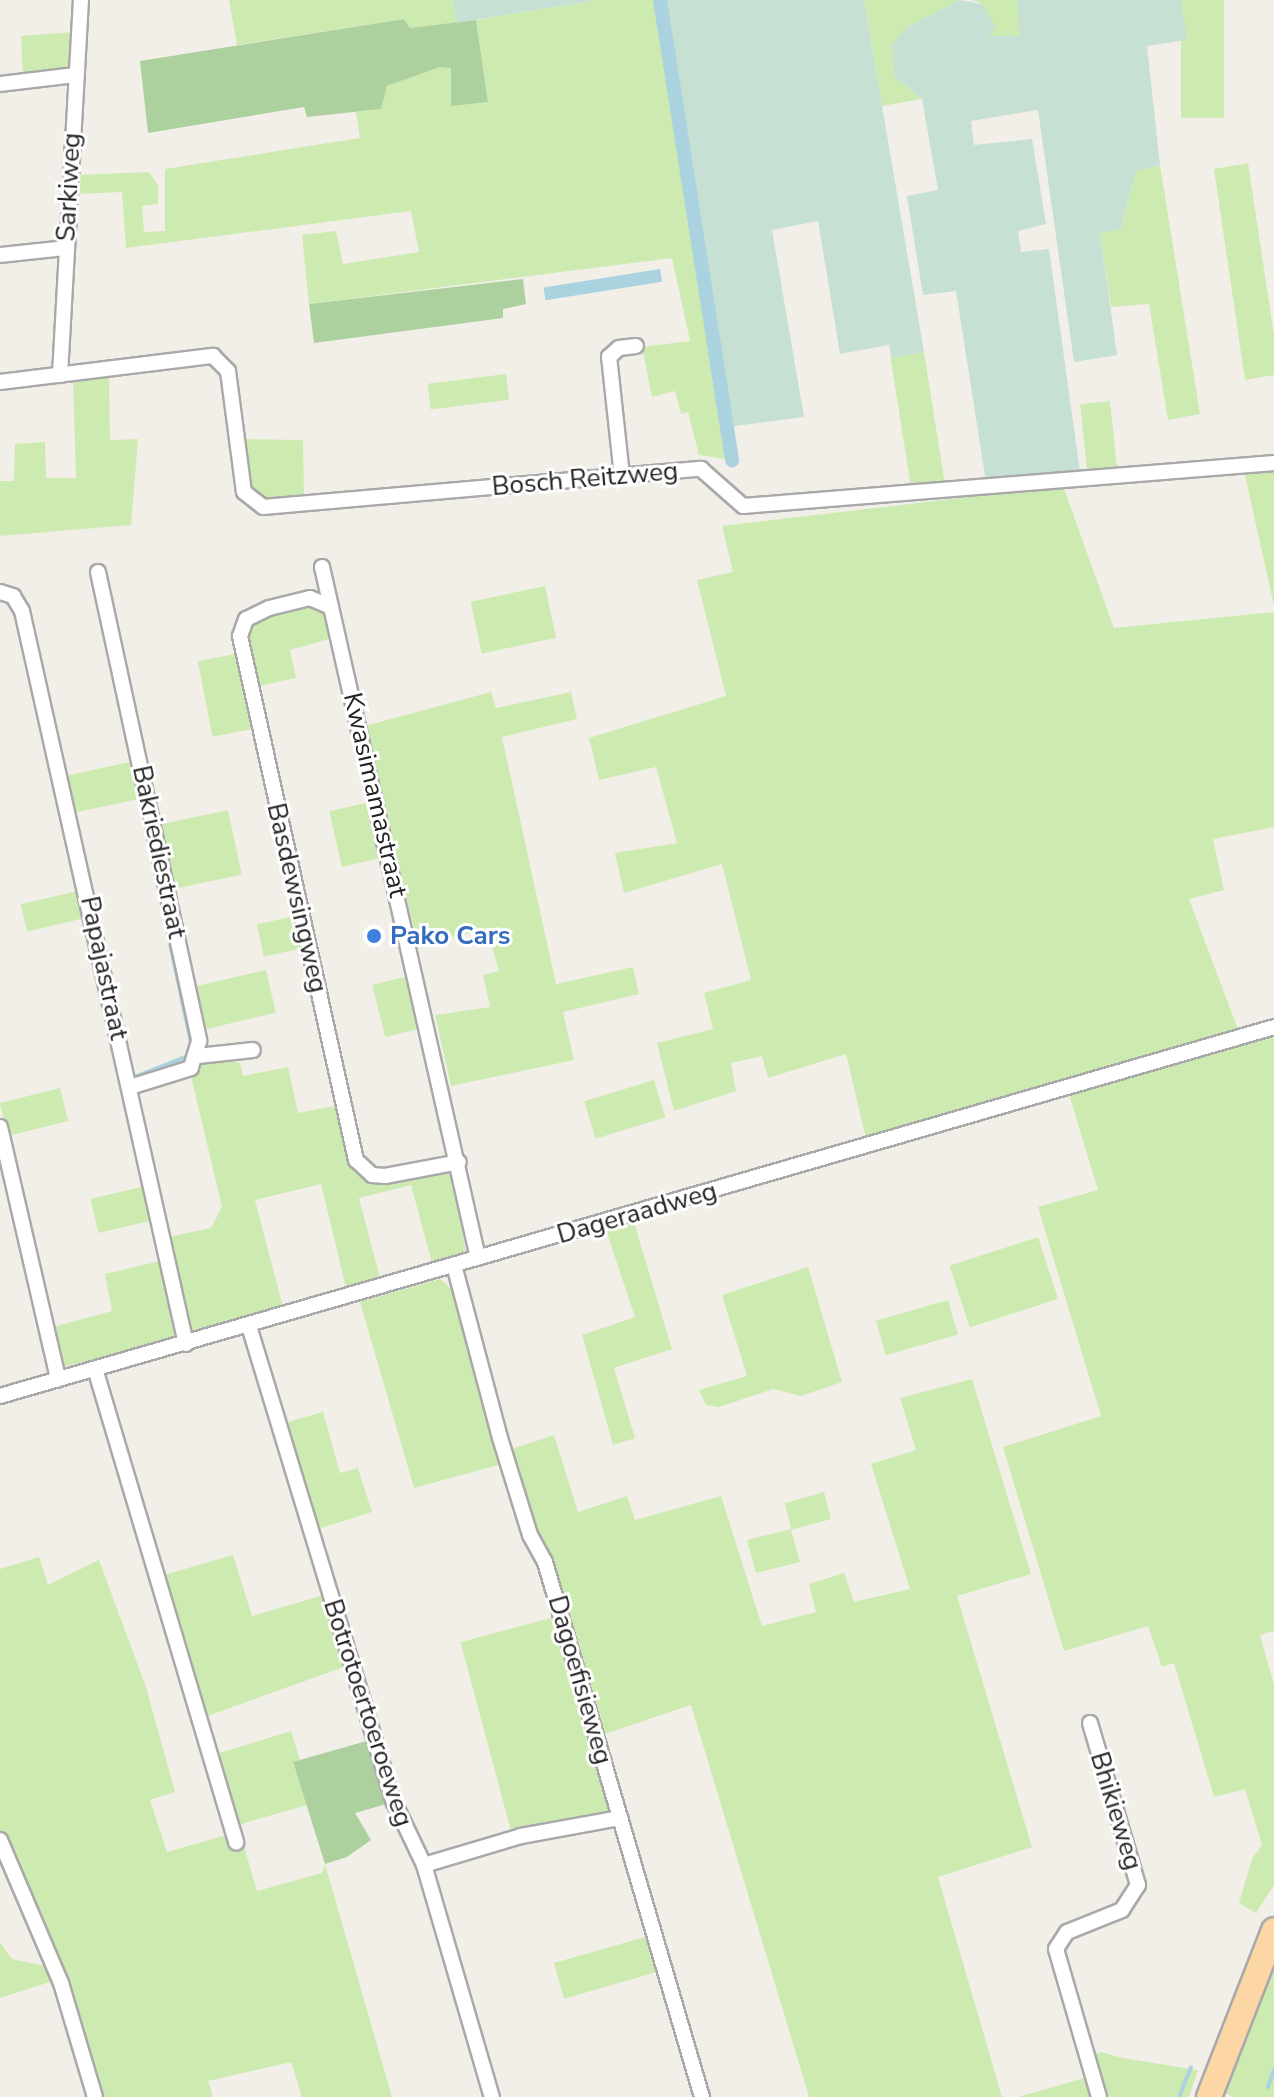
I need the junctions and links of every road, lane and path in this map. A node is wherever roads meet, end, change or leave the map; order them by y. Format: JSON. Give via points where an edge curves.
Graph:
{"nodes":[{"id":1,"x":81,"y":0,"type":"edge"},
{"id":2,"x":76,"y":75,"type":"junction"},
{"id":3,"x":0,"y":84,"type":"edge"},
{"id":4,"x":65,"y":248,"type":"junction"},
{"id":5,"x":0,"y":255,"type":"edge"},
{"id":6,"x":636,"y":346,"type":"dead end"},
{"id":7,"x":60,"y":375,"type":"junction"},
{"id":8,"x":0,"y":382,"type":"edge"},
{"id":9,"x":1274,"y":463,"type":"edge"},
{"id":10,"x":622,"y":476,"type":"junction"},
{"id":11,"x":322,"y":567,"type":"dead end"},
{"id":12,"x":98,"y":572,"type":"dead end"},
{"id":13,"x":6,"y":594,"type":"edge"},
{"id":14,"x":331,"y":607,"type":"junction"},
{"id":15,"x":1274,"y":1027,"type":"edge"},
{"id":16,"x":253,"y":1050,"type":"dead end"},
{"id":17,"x":198,"y":1056,"type":"junction"},
{"id":18,"x":130,"y":1087,"type":"junction"},
{"id":19,"x":0,"y":1127,"type":"edge"},
{"id":20,"x":459,"y":1162,"type":"junction"},
{"id":21,"x":478,"y":1258,"type":"junction"},
{"id":22,"x":454,"y":1265,"type":"junction"},
{"id":23,"x":249,"y":1326,"type":"junction"},
{"id":24,"x":186,"y":1344,"type":"junction"},
{"id":25,"x":96,"y":1372,"type":"junction"},
{"id":26,"x":58,"y":1379,"type":"junction"},
{"id":27,"x":0,"y":1396,"type":"edge"},
{"id":28,"x":1090,"y":1723,"type":"dead end"},
{"id":29,"x":620,"y":1818,"type":"junction"},
{"id":30,"x":0,"y":1840,"type":"edge"},
{"id":31,"x":236,"y":1843,"type":"dead end"},
{"id":32,"x":424,"y":1865,"type":"junction"},
{"id":33,"x":1274,"y":1930,"type":"edge"},
{"id":34,"x":95,"y":2097,"type":"edge"},
{"id":35,"x":492,"y":2097,"type":"edge"},
{"id":36,"x":702,"y":2097,"type":"edge"},
{"id":37,"x":1099,"y":2097,"type":"edge"},
{"id":38,"x":1209,"y":2097,"type":"edge"}],
"edges":[{"from":1,"to":2,"type":"street","name":"Sarkiweg"},
{"from":2,"to":3,"type":"street"},
{"from":2,"to":4,"type":"street","name":"Sarkiweg"},
{"from":4,"to":5,"type":"street"},
{"from":4,"to":7,"type":"street","name":"Sarkiweg"},
{"from":6,"to":10,"type":"street","via":[[619,348],[609,357]]},
{"from":7,"to":8,"type":"street","name":"Bosch Reitzweg"},
{"from":7,"to":10,"type":"street","name":"Bosch Reitzweg","via":[[213,356],[223,362],[232,390],[244,492],[263,507]]},
{"from":9,"to":10,"type":"street","name":"Bosch Reitzweg","via":[[743,506],[701,469]]},
{"from":11,"to":14,"type":"street","name":"Kwasimamastraat"},
{"from":12,"to":17,"type":"street","name":"Bakriediestraat"},
{"from":13,"to":18,"type":"street","name":"Papajastraat","via":[[22,611]]},
{"from":14,"to":20,"type":"street","name":"Kwasimamastraat"},
{"from":14,"to":20,"type":"street","name":"Basdewsingweg","via":[[310,598],[269,608],[246,619],[240,636],[356,1160],[372,1175],[385,1176]]},
{"from":15,"to":21,"type":"street","name":"Dageraadweg"},
{"from":16,"to":17,"type":"street"},
{"from":17,"to":18,"type":"street","via":[[181,1073]]},
{"from":18,"to":24,"type":"street","name":"Papajastraat"},
{"from":19,"to":26,"type":"street"},
{"from":20,"to":21,"type":"street","name":"Kwasimamastraat"},
{"from":21,"to":22,"type":"street","name":"Dageraadweg"},
{"from":22,"to":23,"type":"street","name":"Dageraadweg"},
{"from":22,"to":29,"type":"street","name":"Dagoefisieweg","via":[[500,1438],[530,1535],[545,1562]]},
{"from":23,"to":24,"type":"street","name":"Dageraadweg"},
{"from":23,"to":32,"type":"street","name":"Botrotoertoeroeweg","via":[[394,1802]]},
{"from":24,"to":25,"type":"street","name":"Dageraadweg"},
{"from":25,"to":26,"type":"street","name":"Dageraadweg"},
{"from":25,"to":31,"type":"street"},
{"from":26,"to":27,"type":"street","name":"Dageraadweg"},
{"from":28,"to":37,"type":"street","name":"Bhikieweg","via":[[1138,1885],[1122,1910],[1067,1932],[1056,1949]]},
{"from":29,"to":32,"type":"street","via":[[521,1836]]},
{"from":29,"to":36,"type":"street","name":"Dagoefisieweg"},
{"from":30,"to":34,"type":"street","via":[[61,1983]]},
{"from":32,"to":35,"type":"street","name":"Botrotoertoeroeweg"},
{"from":33,"to":38,"type":"main road"}]}
